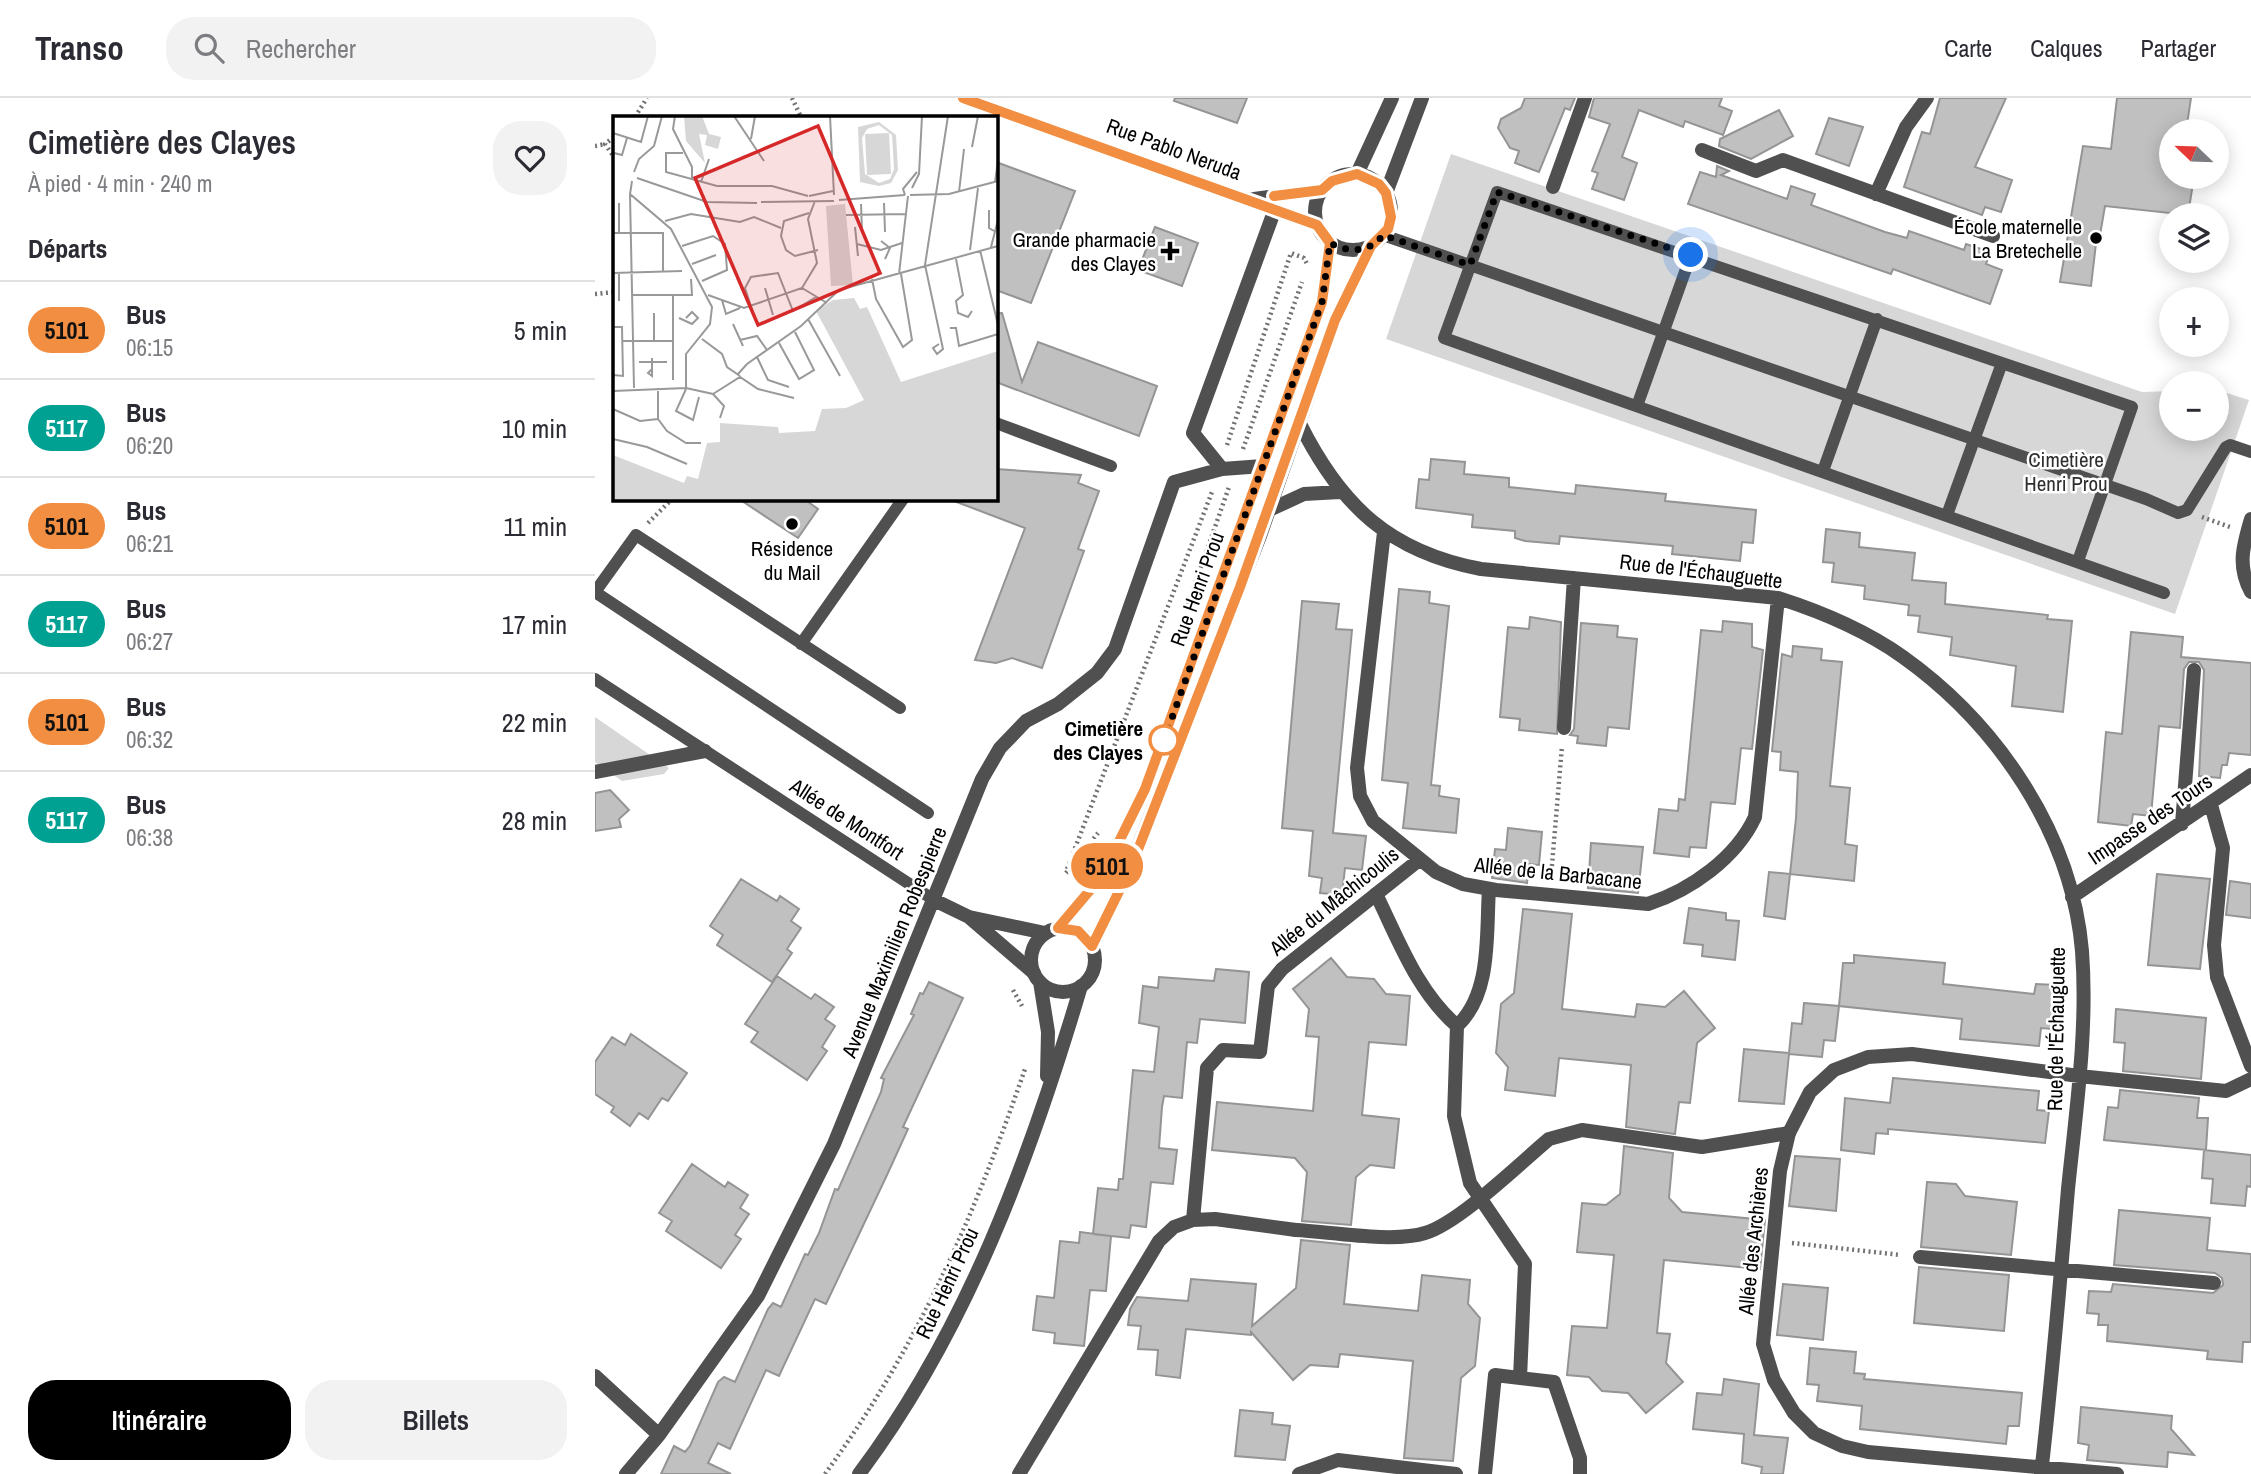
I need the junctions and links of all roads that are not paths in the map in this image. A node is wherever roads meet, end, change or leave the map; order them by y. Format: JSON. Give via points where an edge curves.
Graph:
{"nodes":[{"id":1,"x":964,"y":98,"type":"edge"},
{"id":2,"x":1392,"y":98,"type":"edge"},
{"id":3,"x":1422,"y":98,"type":"edge"},
{"id":4,"x":1585,"y":98,"type":"edge"},
{"id":5,"x":1927,"y":98,"type":"edge"},
{"id":6,"x":1702,"y":150,"type":"dead end"},
{"id":7,"x":1357,"y":174,"type":"junction"},
{"id":8,"x":1553,"y":187,"type":"dead end"},
{"id":9,"x":1322,"y":190,"type":"junction"},
{"id":10,"x":1386,"y":193,"type":"junction"},
{"id":11,"x":1876,"y":194,"type":"junction"},
{"id":12,"x":1250,"y":199,"type":"junction"},
{"id":13,"x":1275,"y":209,"type":"junction"},
{"id":14,"x":1317,"y":225,"type":"junction"},
{"id":15,"x":1383,"y":235,"type":"junction"},
{"id":16,"x":1993,"y":236,"type":"dead end"},
{"id":17,"x":1330,"y":243,"type":"junction"},
{"id":18,"x":1371,"y":246,"type":"junction"},
{"id":19,"x":1691,"y":255,"type":"junction"},
{"id":20,"x":1470,"y":265,"type":"junction"},
{"id":21,"x":1877,"y":319,"type":"junction"},
{"id":22,"x":1664,"y":332,"type":"junction"},
{"id":23,"x":2002,"y":363,"type":"junction"},
{"id":24,"x":1850,"y":396,"type":"junction"},
{"id":25,"x":1637,"y":406,"type":"junction"},
{"id":26,"x":997,"y":422,"type":"edge"},
{"id":27,"x":1300,"y":424,"type":"junction"},
{"id":28,"x":1974,"y":439,"type":"junction"},
{"id":29,"x":2251,"y":452,"type":"edge"},
{"id":30,"x":1111,"y":466,"type":"dead end"},
{"id":31,"x":1263,"y":466,"type":"junction"},
{"id":32,"x":1221,"y":468,"type":"junction"},
{"id":33,"x":1823,"y":471,"type":"junction"},
{"id":34,"x":2105,"y":485,"type":"junction"},
{"id":35,"x":1340,"y":492,"type":"junction"},
{"id":36,"x":902,"y":500,"type":"edge"},
{"id":37,"x":1267,"y":511,"type":"junction"},
{"id":38,"x":1947,"y":515,"type":"junction"},
{"id":39,"x":2251,"y":519,"type":"edge"},
{"id":40,"x":1384,"y":532,"type":"junction"},
{"id":41,"x":2078,"y":561,"type":"junction"},
{"id":42,"x":1574,"y":578,"type":"junction"},
{"id":43,"x":2251,"y":592,"type":"edge"},
{"id":44,"x":2164,"y":593,"type":"dead end"},
{"id":45,"x":1778,"y":598,"type":"junction"},
{"id":46,"x":801,"y":644,"type":"junction"},
{"id":47,"x":2194,"y":670,"type":"dead end"},
{"id":48,"x":595,"y":679,"type":"edge"},
{"id":49,"x":899,"y":708,"type":"dead end"},
{"id":50,"x":1564,"y":728,"type":"road end"},
{"id":51,"x":705,"y":751,"type":"junction"},
{"id":52,"x":595,"y":772,"type":"edge"},
{"id":53,"x":2251,"y":775,"type":"edge"},
{"id":54,"x":2210,"y":806,"type":"junction"},
{"id":55,"x":928,"y":813,"type":"dead end"},
{"id":56,"x":2182,"y":824,"type":"junction"},
{"id":57,"x":1419,"y":860,"type":"junction"},
{"id":58,"x":1489,"y":889,"type":"junction"},
{"id":59,"x":1376,"y":894,"type":"junction"},
{"id":60,"x":2073,"y":897,"type":"junction"},
{"id":61,"x":934,"y":900,"type":"junction"},
{"id":62,"x":969,"y":917,"type":"junction"},
{"id":63,"x":1051,"y":930,"type":"junction"},
{"id":64,"x":1092,"y":946,"type":"junction"},
{"id":65,"x":1037,"y":978,"type":"junction"},
{"id":66,"x":1081,"y":986,"type":"junction"},
{"id":67,"x":1457,"y":1026,"type":"junction"},
{"id":68,"x":2251,"y":1066,"type":"edge"},
{"id":69,"x":2079,"y":1076,"type":"junction"},
{"id":70,"x":2251,"y":1079,"type":"edge"},
{"id":71,"x":1046,"y":1095,"type":"junction"},
{"id":72,"x":1789,"y":1133,"type":"junction"},
{"id":73,"x":1479,"y":1197,"type":"junction"},
{"id":74,"x":1193,"y":1220,"type":"junction"},
{"id":75,"x":1920,"y":1257,"type":"road end"},
{"id":76,"x":2061,"y":1270,"type":"junction"},
{"id":77,"x":2214,"y":1283,"type":"dead end"},
{"id":78,"x":595,"y":1376,"type":"edge"},
{"id":79,"x":1520,"y":1378,"type":"junction"},
{"id":80,"x":659,"y":1435,"type":"junction"},
{"id":81,"x":2041,"y":1470,"type":"edge"},
{"id":82,"x":626,"y":1474,"type":"edge"},
{"id":83,"x":859,"y":1474,"type":"edge"},
{"id":84,"x":1019,"y":1474,"type":"edge"},
{"id":85,"x":1299,"y":1474,"type":"edge"},
{"id":86,"x":1456,"y":1474,"type":"edge"},
{"id":87,"x":1485,"y":1474,"type":"edge"},
{"id":88,"x":1580,"y":1474,"type":"edge"},
{"id":89,"x":2117,"y":1474,"type":"edge"}],
"edges":[{"from":1,"to":12,"type":"street","name":"Rue Pablo Neruda"},
{"from":2,"to":7,"type":"street"},
{"from":3,"to":10,"type":"street"},
{"from":4,"to":8,"type":"street"},
{"from":5,"to":11,"type":"street","via":[[1906,127]]},
{"from":6,"to":11,"type":"street","via":[[1756,171],[1783,160]]},
{"from":7,"to":9,"type":"street","via":[[1332,181]]},
{"from":7,"to":10,"type":"street","via":[[1379,184]]},
{"from":9,"to":12,"type":"street","name":"Rue Pablo Neruda"},
{"from":9,"to":14,"type":"street","via":[[1315,207]]},
{"from":10,"to":15,"type":"street","via":[[1391,217]]},
{"from":11,"to":16,"type":"street"},
{"from":12,"to":13,"type":"street","name":"Rue Pablo Neruda"},
{"from":13,"to":14,"type":"street","name":"Rue Pablo Neruda"},
{"from":13,"to":32,"type":"street","via":[[1193,433]]},
{"from":14,"to":17,"type":"street"},
{"from":15,"to":18,"type":"street"},
{"from":15,"to":20,"type":"lane"},
{"from":17,"to":18,"type":"street","via":[[1350,250]]},
{"from":17,"to":31,"type":"street","name":"Rue Henri Prou","via":[[1322,302]]},
{"from":18,"to":27,"type":"street","name":"Rue Henri Prou","via":[[1335,320]]},
{"from":19,"to":20,"type":"lane","via":[[1497,192]]},
{"from":19,"to":21,"type":"lane"},
{"from":19,"to":22,"type":"lane"},
{"from":20,"to":22,"type":"lane"},
{"from":20,"to":25,"type":"lane","via":[[1444,338]]},
{"from":21,"to":23,"type":"lane"},
{"from":21,"to":24,"type":"lane"},
{"from":22,"to":24,"type":"lane"},
{"from":22,"to":25,"type":"lane"},
{"from":23,"to":28,"type":"lane"},
{"from":23,"to":34,"type":"lane","via":[[2132,407]]},
{"from":24,"to":28,"type":"lane"},
{"from":24,"to":33,"type":"lane"},
{"from":25,"to":33,"type":"lane"},
{"from":26,"to":30,"type":"lane"},
{"from":27,"to":35,"type":"street","name":"Rue de l'Échauguette"},
{"from":27,"to":37,"type":"street","name":"Rue Henri Prou"},
{"from":28,"to":34,"type":"lane"},
{"from":28,"to":38,"type":"lane"},
{"from":29,"to":34,"type":"lane","via":[[2226,447],[2183,512]]},
{"from":31,"to":32,"type":"street","name":"Avenue Maximilien Robespierre"},
{"from":31,"to":63,"type":"street","name":"Rue Henri Prou","via":[[1145,789],[1102,876]]},
{"from":32,"to":61,"type":"street","name":"Avenue Maximilien Robespierre","via":[[1174,482],[1115,649],[1097,673],[1058,704],[1026,721],[999,748]]},
{"from":33,"to":38,"type":"lane"},
{"from":34,"to":41,"type":"lane"},
{"from":35,"to":37,"type":"street","via":[[1304,494]]},
{"from":35,"to":40,"type":"street","name":"Rue de l'Échauguette"},
{"from":36,"to":46,"type":"lane"},
{"from":37,"to":64,"type":"street","name":"Rue Henri Prou","via":[[1132,865]]},
{"from":38,"to":41,"type":"lane"},
{"from":39,"to":43,"type":"street","via":[[2241,552]]},
{"from":40,"to":42,"type":"street","name":"Rue de l'Échauguette","via":[[1444,562]]},
{"from":40,"to":57,"type":"street","name":"Allée de la Barbacane","via":[[1357,768],[1360,796],[1373,821]]},
{"from":41,"to":44,"type":"lane"},
{"from":42,"to":45,"type":"street","name":"Rue de l'Échauguette"},
{"from":42,"to":50,"type":"street"},
{"from":45,"to":58,"type":"street","name":"Allée de la Barbacane","via":[[1755,817],[1745,839],[1671,897],[1649,904]]},
{"from":45,"to":60,"type":"street","name":"Rue de l'Échauguette","via":[[1857,629],[1902,656],[1968,712],[2013,767],[2047,825]]},
{"from":46,"to":49,"type":"lane"},
{"from":46,"to":55,"type":"lane","via":[[636,535],[595,592]]},
{"from":47,"to":56,"type":"street"},
{"from":48,"to":51,"type":"lane","name":"Allée de Montfort"},
{"from":51,"to":52,"type":"street"},
{"from":51,"to":61,"type":"lane","name":"Allée de Montfort"},
{"from":53,"to":54,"type":"street","name":"Impasse des Tours"},
{"from":54,"to":56,"type":"street","name":"Impasse des Tours"},
{"from":54,"to":68,"type":"street","via":[[2223,848],[2214,945],[2217,977]]},
{"from":56,"to":60,"type":"street","name":"Impasse des Tours"},
{"from":57,"to":58,"type":"street","name":"Allée de la Barbacane","via":[[1463,884]]},
{"from":57,"to":59,"type":"street","name":"Allée du Mâchicoulis"},
{"from":58,"to":67,"type":"street","via":[[1482,979],[1467,1017]]},
{"from":59,"to":67,"type":"street","via":[[1422,988]]},
{"from":59,"to":74,"type":"street","name":"Allée du Mâchicoulis","via":[[1282,969],[1268,986],[1260,1052],[1223,1049],[1207,1068]]},
{"from":60,"to":69,"type":"street","name":"Rue de l'Échauguette","via":[[2082,950]]},
{"from":61,"to":62,"type":"street","name":"Allée de Montfort"},
{"from":61,"to":80,"type":"street","name":"Avenue Maximilien Robespierre","via":[[834,1144],[758,1296]]},
{"from":62,"to":63,"type":"street","name":"Allée de Montfort"},
{"from":62,"to":65,"type":"street","name":"Allée de Montfort"},
{"from":63,"to":64,"type":"street","via":[[1078,931]]},
{"from":63,"to":65,"type":"street","via":[[1033,947]]},
{"from":64,"to":66,"type":"street","via":[[1095,964]]},
{"from":65,"to":66,"type":"street","via":[[1059,992]]},
{"from":65,"to":71,"type":"street","name":"Rue Henri Prou","via":[[1048,1032]]},
{"from":66,"to":71,"type":"street","name":"Rue Henri Prou"},
{"from":67,"to":73,"type":"street","via":[[1454,1116],[1470,1183]]},
{"from":69,"to":70,"type":"street","name":"Allée des Archières","via":[[2226,1091]]},
{"from":69,"to":72,"type":"street","name":"Allée des Archières","via":[[1912,1054],[1868,1057],[1834,1070],[1810,1092]]},
{"from":69,"to":76,"type":"street","name":"Rue de l'Échauguette"},
{"from":71,"to":83,"type":"street","name":"Rue Henri Prou","via":[[988,1249],[957,1314],[903,1411]]},
{"from":72,"to":73,"type":"street","via":[[1702,1146],[1582,1130],[1567,1132],[1549,1139]]},
{"from":72,"to":81,"type":"street","name":"Allée des Archières","via":[[1780,1171],[1763,1344],[1773,1380],[1794,1413],[1814,1433],[1842,1446]]},
{"from":73,"to":74,"type":"street","via":[[1451,1222],[1404,1237]]},
{"from":73,"to":79,"type":"street","via":[[1525,1264]]},
{"from":74,"to":84,"type":"street","via":[[1174,1227],[1159,1241]]},
{"from":75,"to":76,"type":"street"},
{"from":76,"to":77,"type":"street"},
{"from":76,"to":81,"type":"street","name":"Rue de l'Échauguette"},
{"from":78,"to":80,"type":"street"},
{"from":79,"to":87,"type":"street","via":[[1495,1375]]},
{"from":79,"to":88,"type":"street","via":[[1554,1382],[1580,1458]]},
{"from":80,"to":82,"type":"street","name":"Avenue Maximilien Robespierre"},
{"from":81,"to":89,"type":"street","name":"Allée des Archières"},
{"from":85,"to":86,"type":"street","via":[[1338,1460]]}]}
